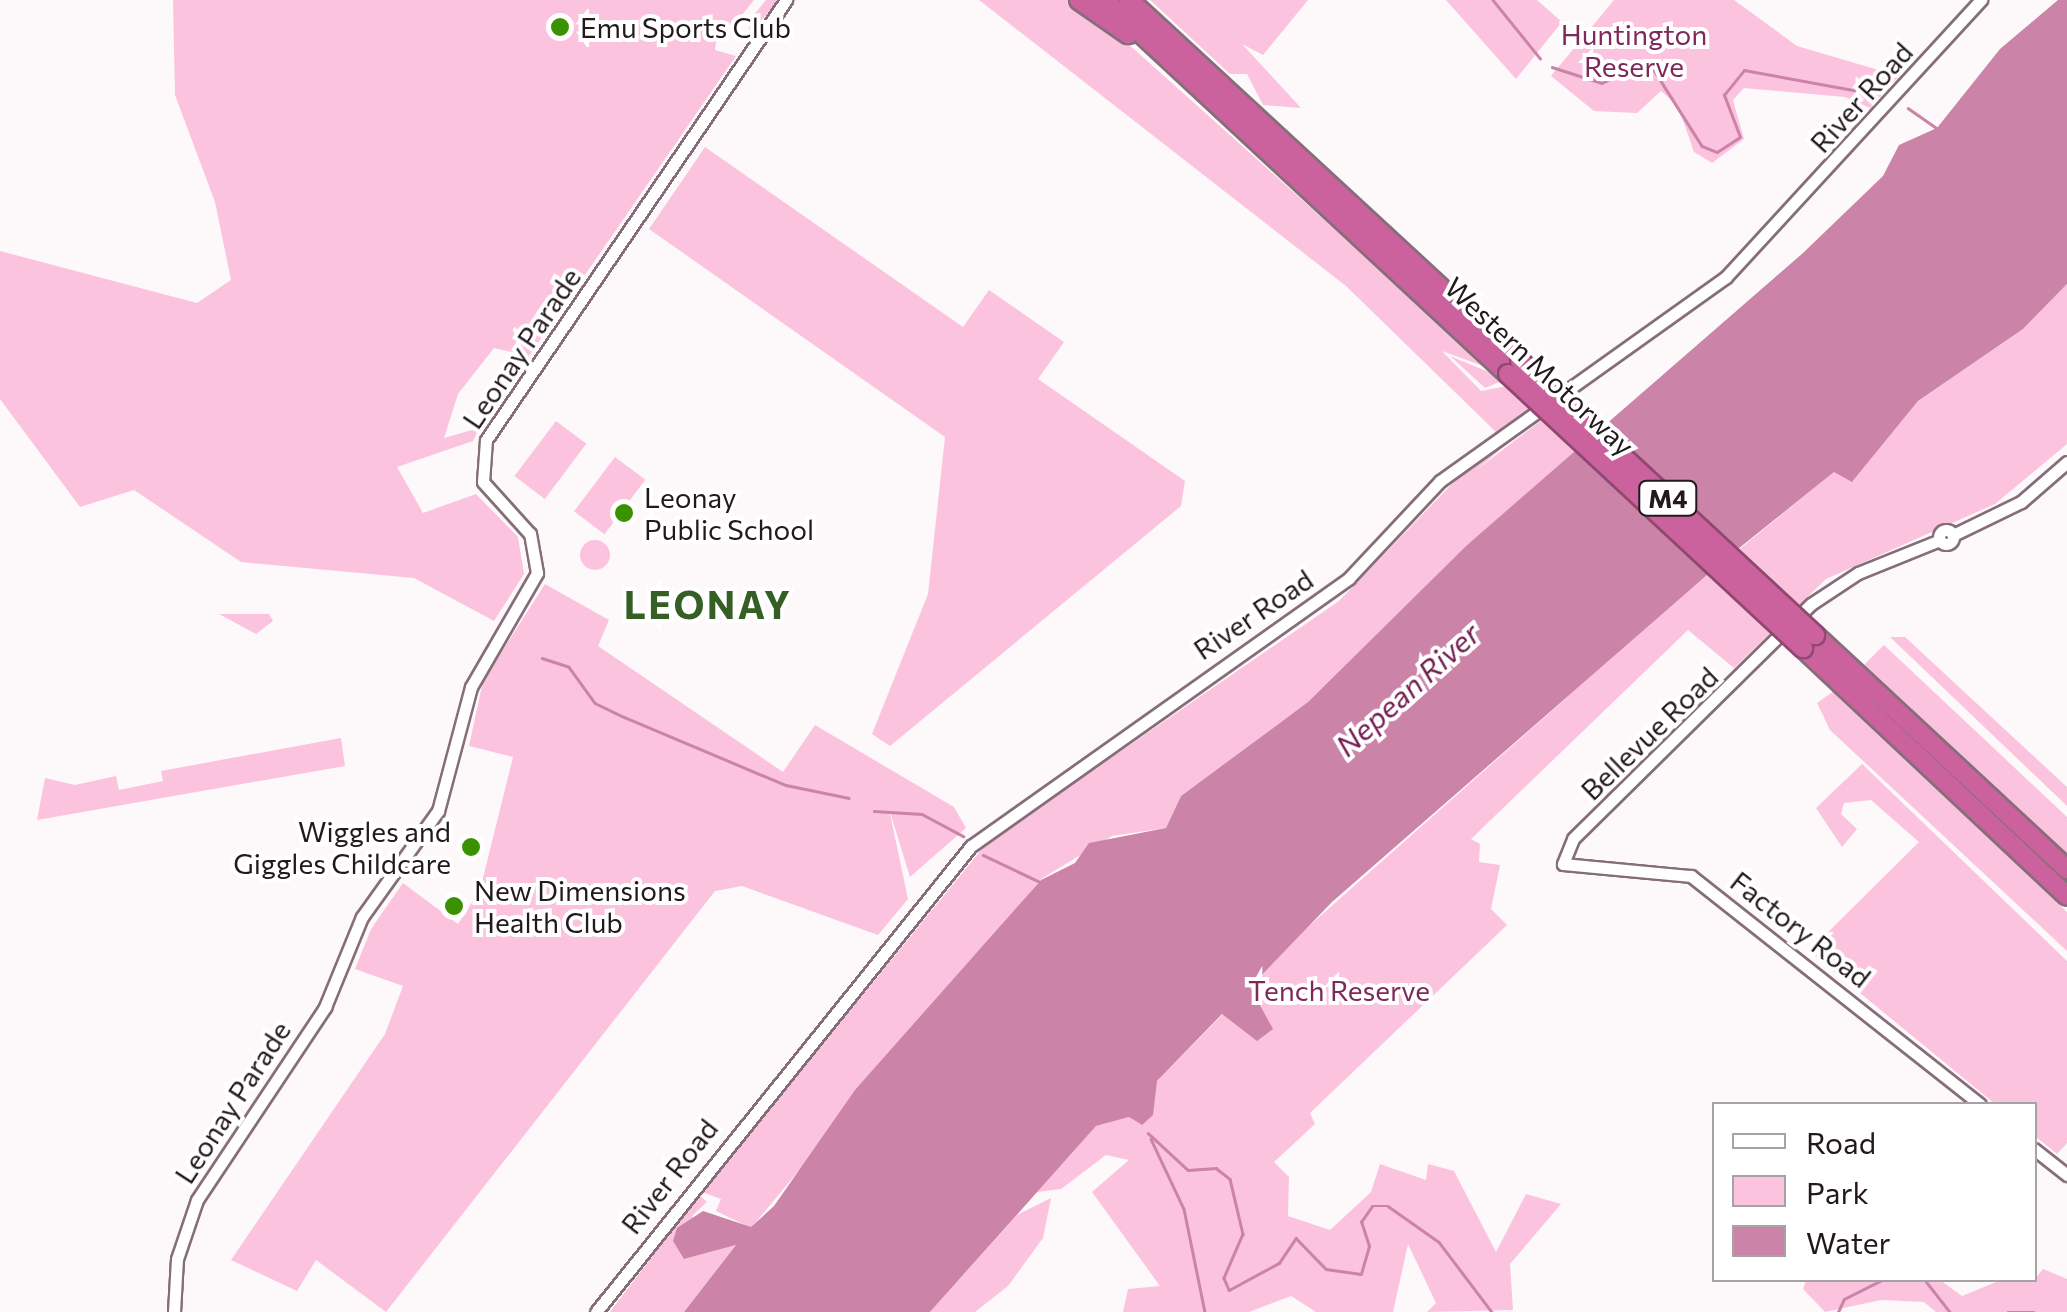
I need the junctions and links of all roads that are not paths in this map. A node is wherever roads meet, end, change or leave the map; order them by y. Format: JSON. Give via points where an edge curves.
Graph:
{"nodes":[{"id":1,"x":1079,"y":0,"type":"edge"},
{"id":2,"x":1106,"y":0,"type":"edge"},
{"id":3,"x":1128,"y":0,"type":"edge"},
{"id":4,"x":1142,"y":0,"type":"edge"},
{"id":5,"x":1982,"y":0,"type":"edge"},
{"id":6,"x":786,"y":3,"type":"edge"},
{"id":7,"x":1273,"y":143,"type":"junction"},
{"id":8,"x":2067,"y":462,"type":"edge"},
{"id":9,"x":1809,"y":642,"type":"junction"},
{"id":10,"x":1562,"y":864,"type":"joint"},
{"id":11,"x":2067,"y":869,"type":"edge"},
{"id":12,"x":2067,"y":896,"type":"edge"},
{"id":13,"x":1977,"y":1102,"type":"edge"},
{"id":14,"x":2037,"y":1150,"type":"edge"},
{"id":15,"x":2067,"y":1175,"type":"edge"},
{"id":16,"x":174,"y":1312,"type":"edge"},
{"id":17,"x":596,"y":1312,"type":"edge"}],
"edges":[{"from":1,"to":7,"type":"highway"},
{"from":2,"to":7,"type":"highway","name":"Western Motorway","number":"M4"},
{"from":3,"to":7,"type":"highway","name":"Western Motorway","number":"M4"},
{"from":4,"to":7,"type":"highway","number":"M4"},
{"from":5,"to":17,"type":"street","name":"River Road","via":[[1726,277],[1440,481],[1349,578],[971,846]]},
{"from":6,"to":16,"type":"street","name":"Leonay Parade","via":[[486,440],[485,486],[530,534],[538,573],[470,687],[436,814],[362,916],[327,1004],[197,1200],[177,1259]]},
{"from":7,"to":9,"type":"highway","name":"Western Motorway","number":"M4","bridge":true},
{"from":8,"to":10,"type":"street","name":"Bellevue Road","via":[[2021,502],[1953,535],[1943,530],[1940,540],[1846,578],[1774,639],[1574,839]]},
{"from":9,"to":11,"type":"highway","name":"Western Motorway","number":"M4"},
{"from":9,"to":12,"type":"highway","name":"Western Motorway","number":"M4"},
{"from":10,"to":13,"type":"street","name":"Factory Road","via":[[1691,876]]},
{"from":14,"to":15,"type":"street"}]}
